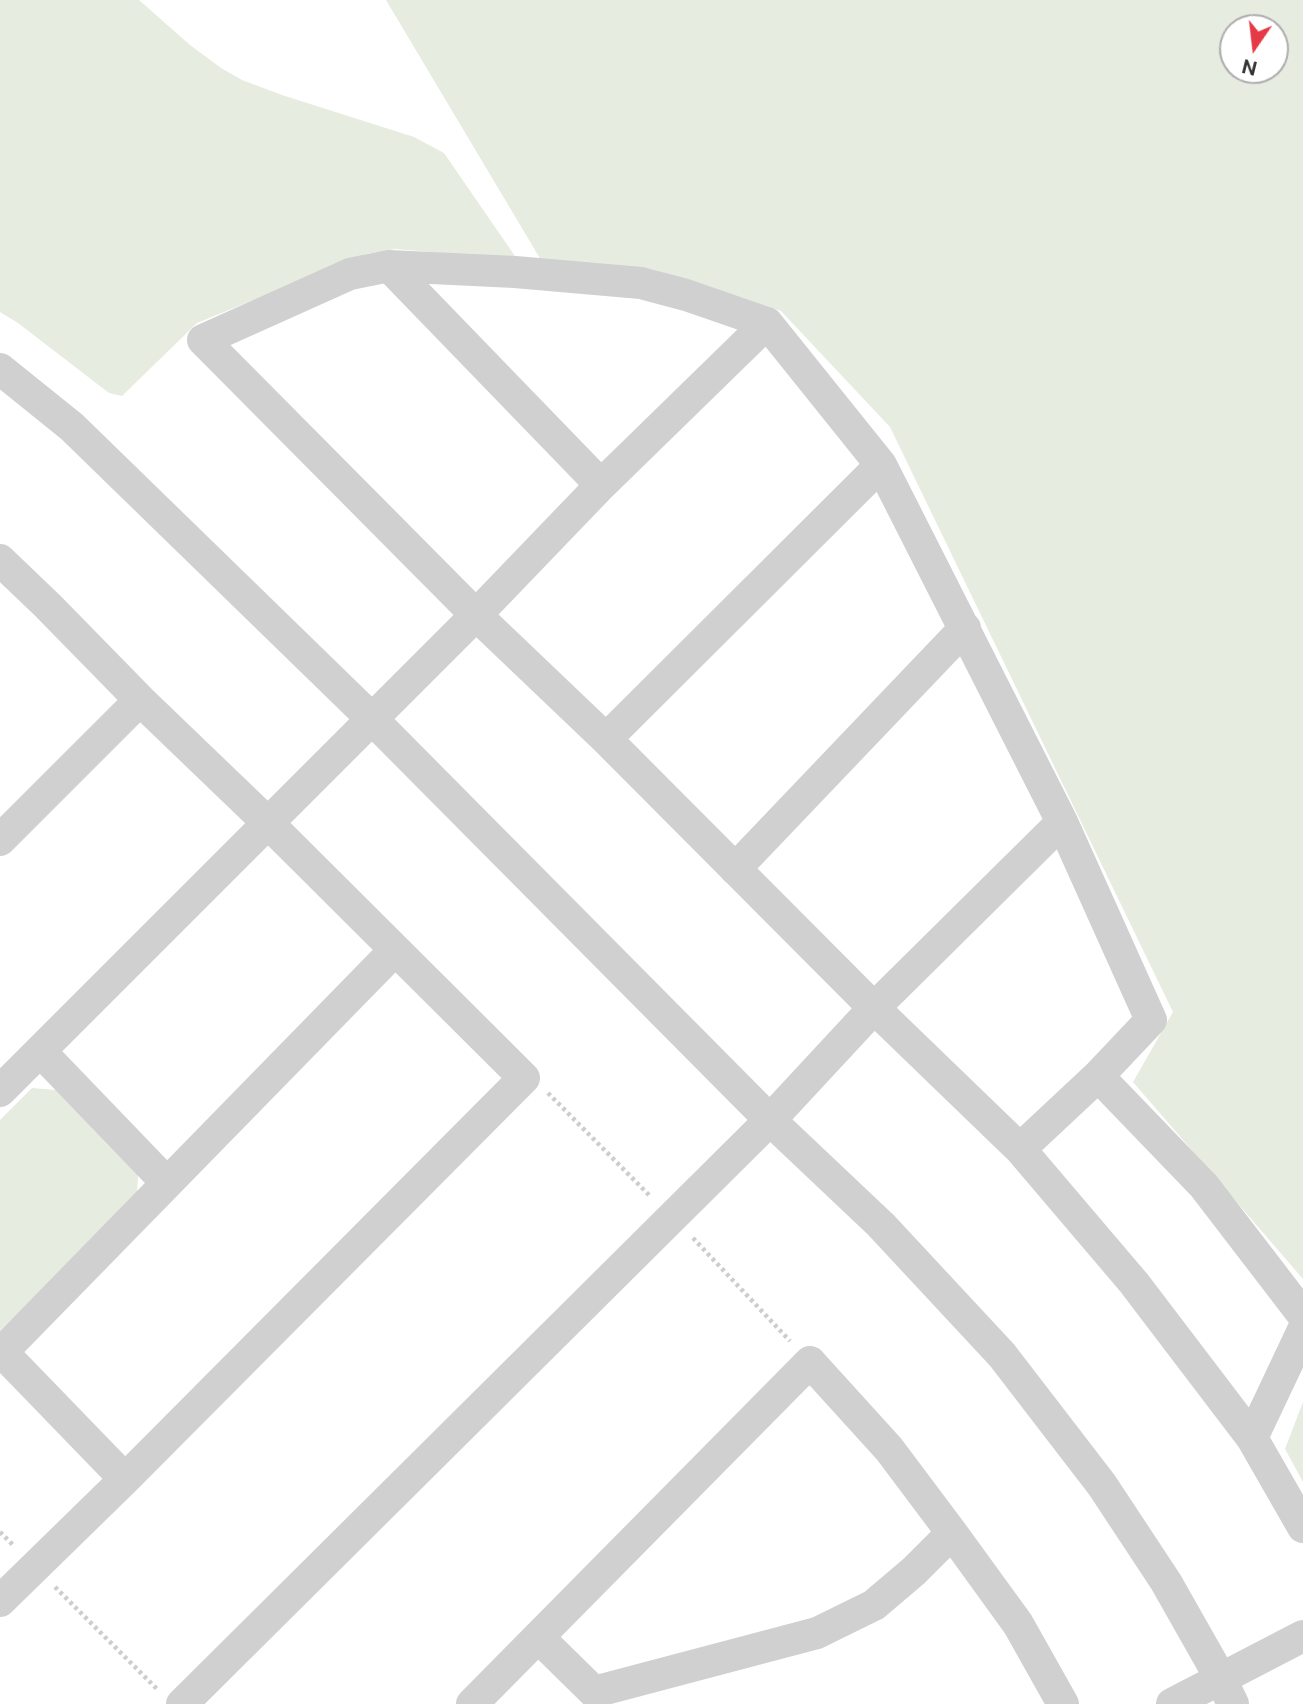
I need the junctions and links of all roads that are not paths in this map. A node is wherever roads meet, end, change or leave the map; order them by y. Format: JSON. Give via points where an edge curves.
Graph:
{"nodes":[{"id":1,"x":389,"y":266,"type":"junction"},
{"id":2,"x":767,"y":323,"type":"junction"},
{"id":3,"x":0,"y":369,"type":"edge"},
{"id":4,"x":881,"y":465,"type":"junction"},
{"id":5,"x":601,"y":485,"type":"junction"},
{"id":6,"x":4,"y":573,"type":"edge"},
{"id":7,"x":476,"y":615,"type":"junction"},
{"id":8,"x":965,"y":628,"type":"junction"},
{"id":9,"x":140,"y":700,"type":"junction"},
{"id":10,"x":371,"y":719,"type":"junction"},
{"id":11,"x":606,"y":739,"type":"junction"},
{"id":12,"x":1062,"y":822,"type":"junction"},
{"id":13,"x":268,"y":823,"type":"junction"},
{"id":14,"x":0,"y":840,"type":"edge"},
{"id":15,"x":735,"y":869,"type":"junction"},
{"id":16,"x":395,"y":950,"type":"junction"},
{"id":17,"x":874,"y":1008,"type":"junction"},
{"id":18,"x":40,"y":1051,"type":"junction"},
{"id":19,"x":1098,"y":1076,"type":"junction"},
{"id":20,"x":0,"y":1091,"type":"edge"},
{"id":21,"x":770,"y":1120,"type":"junction"},
{"id":22,"x":1020,"y":1149,"type":"junction"},
{"id":23,"x":167,"y":1183,"type":"junction"},
{"id":24,"x":1303,"y":1315,"type":"edge"},
{"id":25,"x":1303,"y":1330,"type":"edge"},
{"id":26,"x":1252,"y":1438,"type":"junction"},
{"id":27,"x":125,"y":1479,"type":"junction"},
{"id":28,"x":1303,"y":1527,"type":"edge"},
{"id":29,"x":952,"y":1533,"type":"junction"},
{"id":30,"x":0,"y":1601,"type":"edge"},
{"id":31,"x":1303,"y":1636,"type":"edge"},
{"id":32,"x":538,"y":1637,"type":"junction"},
{"id":33,"x":1227,"y":1691,"type":"edge"},
{"id":34,"x":173,"y":1699,"type":"edge"},
{"id":35,"x":472,"y":1704,"type":"edge"},
{"id":36,"x":1063,"y":1704,"type":"edge"},
{"id":37,"x":1172,"y":1704,"type":"edge"}],
"edges":[{"from":1,"to":2,"type":"street","via":[[641,283]]},
{"from":1,"to":5,"type":"street"},
{"from":1,"to":7,"type":"street","via":[[350,274],[203,340]]},
{"from":2,"to":4,"type":"street"},
{"from":2,"to":5,"type":"street"},
{"from":3,"to":10,"type":"street","via":[[72,427]]},
{"from":4,"to":8,"type":"street"},
{"from":4,"to":11,"type":"street"},
{"from":5,"to":7,"type":"street"},
{"from":6,"to":9,"type":"street","via":[[48,606]]},
{"from":7,"to":10,"type":"street"},
{"from":7,"to":11,"type":"street"},
{"from":8,"to":12,"type":"street"},
{"from":8,"to":15,"type":"street"},
{"from":9,"to":13,"type":"street"},
{"from":9,"to":14,"type":"street"},
{"from":10,"to":13,"type":"street"},
{"from":10,"to":21,"type":"street"},
{"from":11,"to":15,"type":"street"},
{"from":12,"to":17,"type":"street"},
{"from":12,"to":19,"type":"street","via":[[1151,1020]]},
{"from":13,"to":16,"type":"street"},
{"from":13,"to":18,"type":"street"},
{"from":15,"to":17,"type":"street"},
{"from":16,"to":23,"type":"street"},
{"from":16,"to":27,"type":"street","via":[[524,1078]]},
{"from":17,"to":21,"type":"street"},
{"from":17,"to":22,"type":"street"},
{"from":18,"to":20,"type":"street"},
{"from":18,"to":23,"type":"street"},
{"from":19,"to":22,"type":"street"},
{"from":19,"to":24,"type":"street","via":[[1204,1186]]},
{"from":21,"to":33,"type":"street","via":[[881,1225],[1002,1355],[1102,1485],[1166,1582]]},
{"from":21,"to":34,"type":"street"},
{"from":22,"to":26,"type":"street","via":[[1134,1283]]},
{"from":23,"to":27,"type":"street","via":[[2,1352]]},
{"from":25,"to":26,"type":"street"},
{"from":26,"to":28,"type":"street"},
{"from":27,"to":30,"type":"street"},
{"from":29,"to":32,"type":"street","via":[[874,1605],[817,1633],[594,1692]]},
{"from":29,"to":32,"type":"street","via":[[890,1449],[810,1362]]},
{"from":29,"to":36,"type":"street","via":[[1018,1624]]},
{"from":31,"to":33,"type":"street"},
{"from":32,"to":35,"type":"street"},
{"from":33,"to":37,"type":"street"}]}
